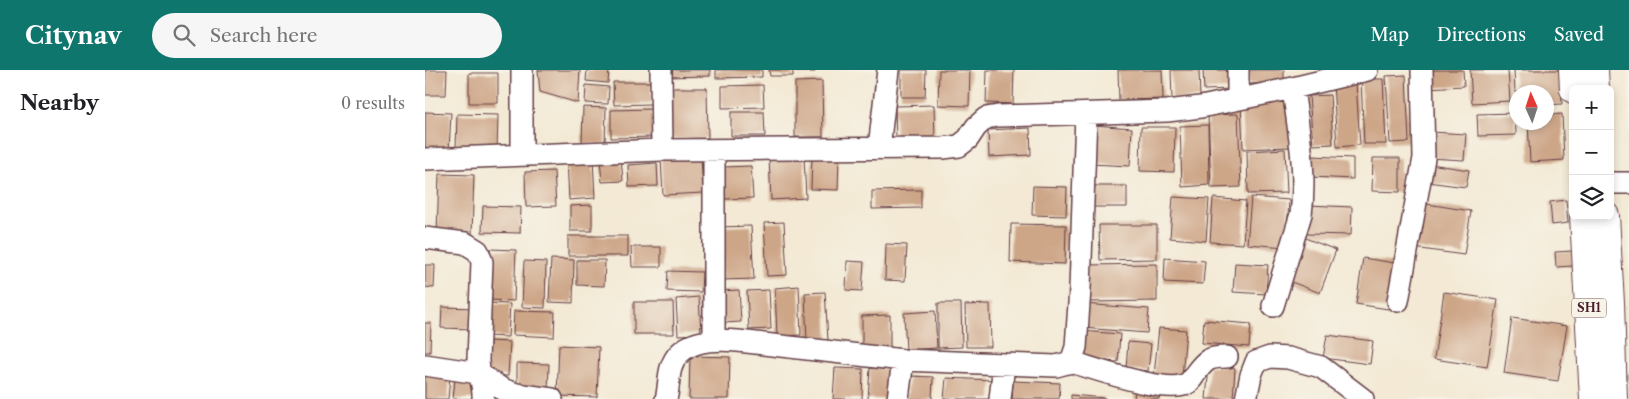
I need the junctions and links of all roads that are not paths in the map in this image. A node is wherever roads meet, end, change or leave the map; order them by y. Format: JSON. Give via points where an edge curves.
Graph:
{"nodes":[{"id":1,"x":522,"y":70,"type":"edge"},
{"id":2,"x":661,"y":70,"type":"edge"},
{"id":3,"x":888,"y":70,"type":"edge"},
{"id":4,"x":1237,"y":70,"type":"edge"},
{"id":5,"x":1367,"y":70,"type":"edge"},
{"id":6,"x":1422,"y":70,"type":"edge"},
{"id":7,"x":1573,"y":70,"type":"edge"},
{"id":8,"x":1594,"y":70,"type":"edge"},
{"id":9,"x":1574,"y":85,"type":"edge"},
{"id":10,"x":1595,"y":85,"type":"edge"},
{"id":11,"x":1293,"y":88,"type":"junction"},
{"id":12,"x":1238,"y":99,"type":"junction"},
{"id":13,"x":1086,"y":114,"type":"junction"},
{"id":14,"x":879,"y":148,"type":"junction"},
{"id":15,"x":662,"y":150,"type":"junction"},
{"id":16,"x":714,"y":150,"type":"junction"},
{"id":17,"x":521,"y":155,"type":"junction"},
{"id":18,"x":425,"y":159,"type":"edge"},
{"id":19,"x":1614,"y":183,"type":"edge"},
{"id":20,"x":1629,"y":183,"type":"edge"},
{"id":21,"x":1584,"y":220,"type":"edge"},
{"id":22,"x":1605,"y":220,"type":"edge"},
{"id":23,"x":425,"y":238,"type":"edge"},
{"id":24,"x":1398,"y":301,"type":"dead end"},
{"id":25,"x":1273,"y":306,"type":"dead end"},
{"id":26,"x":714,"y":339,"type":"junction"},
{"id":27,"x":1227,"y":357,"type":"dead end"},
{"id":28,"x":1620,"y":358,"type":"edge"},
{"id":29,"x":903,"y":360,"type":"junction"},
{"id":30,"x":1071,"y":362,"type":"junction"},
{"id":31,"x":1004,"y":364,"type":"junction"},
{"id":32,"x":425,"y":365,"type":"edge"},
{"id":33,"x":478,"y":373,"type":"junction"},
{"id":34,"x":1174,"y":393,"type":"edge"},
{"id":35,"x":483,"y":399,"type":"edge"},
{"id":36,"x":552,"y":399,"type":"edge"},
{"id":37,"x":666,"y":399,"type":"edge"},
{"id":38,"x":898,"y":399,"type":"edge"},
{"id":39,"x":1000,"y":399,"type":"edge"},
{"id":40,"x":1246,"y":399,"type":"edge"},
{"id":41,"x":1363,"y":399,"type":"edge"},
{"id":42,"x":1594,"y":399,"type":"edge"},
{"id":43,"x":1613,"y":399,"type":"edge"}],
"edges":[{"from":1,"to":17,"type":"street"},
{"from":2,"to":15,"type":"street"},
{"from":3,"to":14,"type":"street"},
{"from":4,"to":12,"type":"street"},
{"from":5,"to":11,"type":"street"},
{"from":6,"to":24,"type":"street","via":[[1424,158]]},
{"from":7,"to":9,"type":"main road"},
{"from":8,"to":10,"type":"main road"},
{"from":11,"to":12,"type":"street"},
{"from":11,"to":25,"type":"street","via":[[1303,199]]},
{"from":12,"to":13,"type":"street","via":[[1167,111]]},
{"from":13,"to":14,"type":"street","via":[[998,116],[986,118],[959,146]]},
{"from":13,"to":30,"type":"street","via":[[1080,289],[1076,347]]},
{"from":14,"to":16,"type":"street"},
{"from":15,"to":16,"type":"street"},
{"from":15,"to":17,"type":"street"},
{"from":16,"to":26,"type":"street"},
{"from":17,"to":18,"type":"street"},
{"from":19,"to":20,"type":"street"},
{"from":21,"to":42,"type":"main road","number":"SH1"},
{"from":22,"to":28,"type":"main road","number":"SH1"},
{"from":23,"to":33,"type":"street","via":[[465,243],[478,251],[482,262]]},
{"from":26,"to":29,"type":"street"},
{"from":26,"to":37,"type":"street","via":[[677,353]]},
{"from":27,"to":34,"type":"street","via":[[1205,361],[1189,383]]},
{"from":28,"to":43,"type":"main road","number":"SH1"},
{"from":29,"to":31,"type":"street"},
{"from":29,"to":38,"type":"street"},
{"from":30,"to":31,"type":"street","via":[[1056,366]]},
{"from":30,"to":34,"type":"street"},
{"from":31,"to":39,"type":"street"},
{"from":32,"to":33,"type":"street"},
{"from":33,"to":35,"type":"street"},
{"from":33,"to":36,"type":"street","via":[[516,394]]},
{"from":40,"to":41,"type":"street","via":[[1256,362],[1270,357],[1321,367]]}]}
